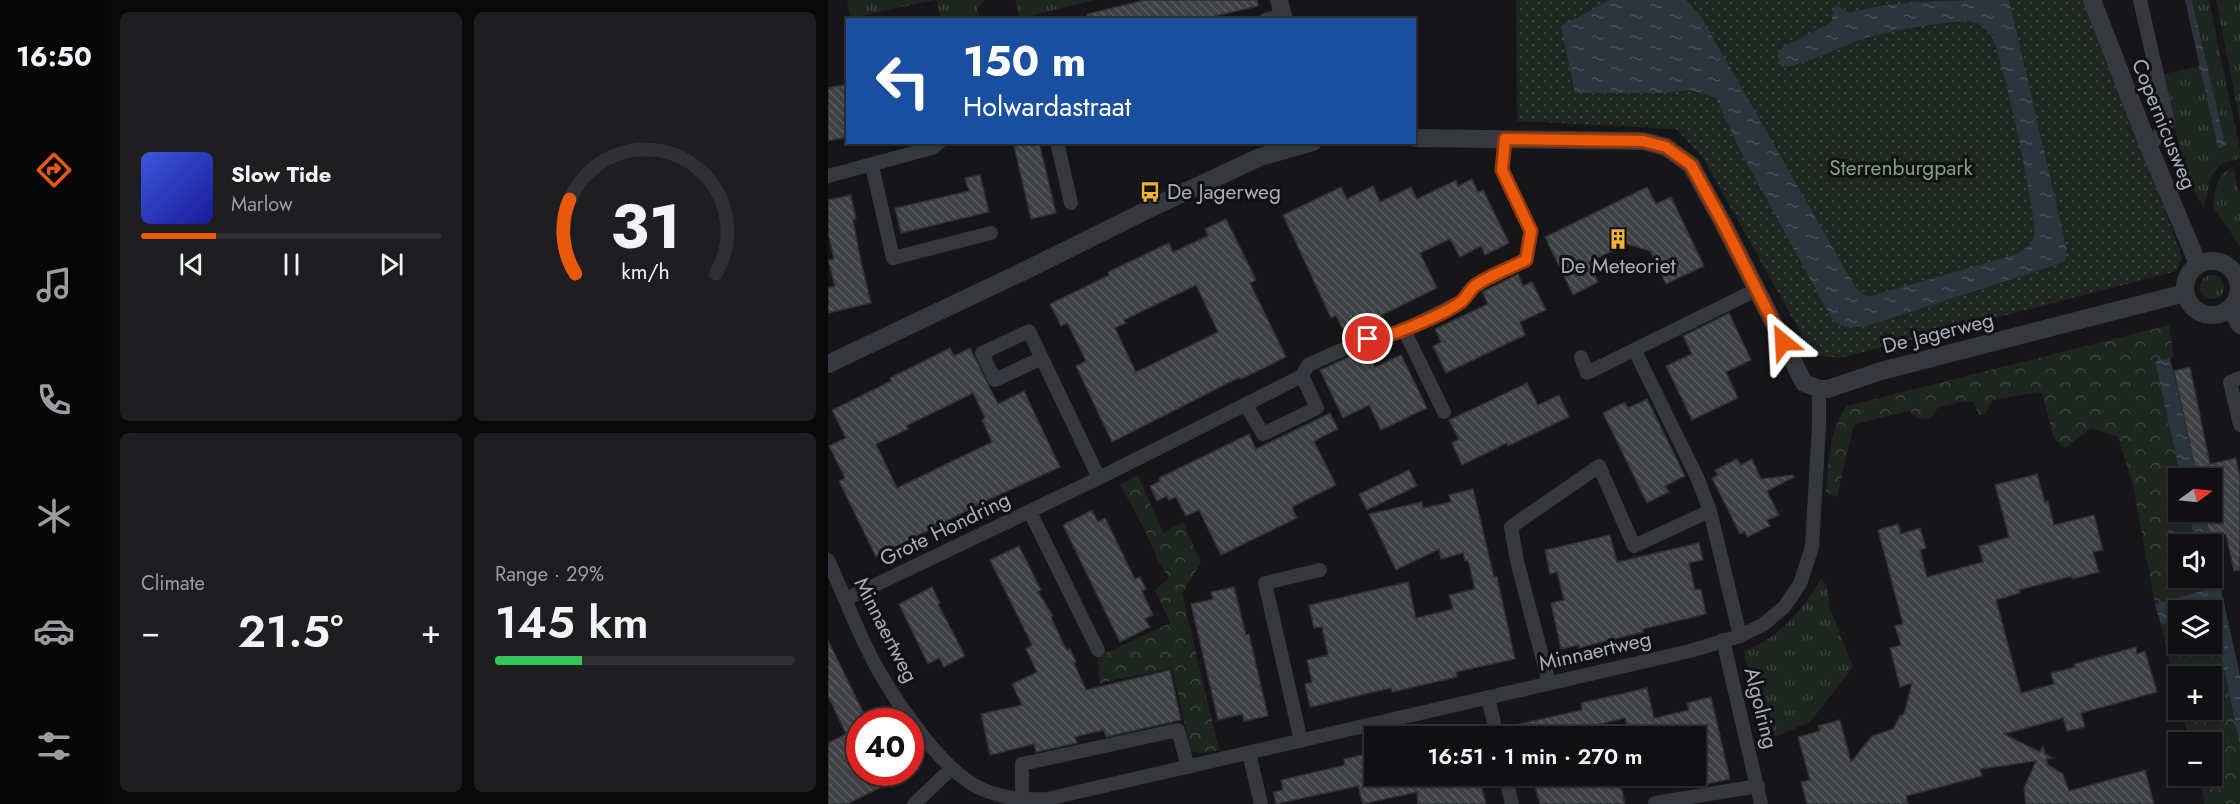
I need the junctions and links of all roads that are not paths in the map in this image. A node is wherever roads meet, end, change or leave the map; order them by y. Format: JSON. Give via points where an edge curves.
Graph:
{"nodes":[{"id":1,"x":2092,"y":0,"type":"edge"},
{"id":2,"x":2140,"y":0,"type":"edge"},
{"id":3,"x":1416,"y":138,"type":"edge"},
{"id":4,"x":1505,"y":139,"type":"junction"},
{"id":5,"x":937,"y":144,"type":"edge"},
{"id":6,"x":1057,"y":144,"type":"edge"},
{"id":7,"x":1306,"y":144,"type":"edge"},
{"id":8,"x":2149,"y":147,"type":"junction"},
{"id":9,"x":872,"y":166,"type":"junction"},
{"id":10,"x":828,"y":176,"type":"edge"},
{"id":11,"x":1071,"y":203,"type":"dead end"},
{"id":12,"x":991,"y":233,"type":"dead end"},
{"id":13,"x":2198,"y":264,"type":"junction"},
{"id":14,"x":2239,"y":279,"type":"edge"},
{"id":15,"x":1756,"y":290,"type":"junction"},
{"id":16,"x":2185,"y":293,"type":"junction"},
{"id":17,"x":2230,"y":308,"type":"junction"},
{"id":18,"x":2240,"y":325,"type":"edge"},
{"id":19,"x":1404,"y":330,"type":"junction"},
{"id":20,"x":1635,"y":351,"type":"junction"},
{"id":21,"x":1581,"y":357,"type":"dead end"},
{"id":22,"x":1042,"y":358,"type":"dead end"},
{"id":23,"x":828,"y":364,"type":"edge"},
{"id":24,"x":1302,"y":375,"type":"junction"},
{"id":25,"x":2240,"y":378,"type":"edge"},
{"id":26,"x":1818,"y":389,"type":"junction"},
{"id":27,"x":1246,"y":405,"type":"junction"},
{"id":28,"x":1444,"y":412,"type":"dead end"},
{"id":29,"x":2240,"y":424,"type":"edge"},
{"id":30,"x":1099,"y":478,"type":"junction"},
{"id":31,"x":1710,"y":511,"type":"junction"},
{"id":32,"x":1030,"y":512,"type":"junction"},
{"id":33,"x":828,"y":560,"type":"edge"},
{"id":34,"x":1320,"y":570,"type":"dead end"},
{"id":35,"x":846,"y":599,"type":"junction"},
{"id":36,"x":1740,"y":636,"type":"junction"},
{"id":37,"x":1723,"y":640,"type":"junction"},
{"id":38,"x":1098,"y":650,"type":"dead end"},
{"id":39,"x":1549,"y":683,"type":"junction"},
{"id":40,"x":1488,"y":697,"type":"junction"},
{"id":41,"x":1495,"y":726,"type":"edge"},
{"id":42,"x":1301,"y":741,"type":"junction"},
{"id":43,"x":1249,"y":753,"type":"junction"},
{"id":44,"x":1188,"y":766,"type":"junction"},
{"id":45,"x":951,"y":769,"type":"junction"},
{"id":46,"x":1508,"y":786,"type":"edge"},
{"id":47,"x":1758,"y":786,"type":"junction"},
{"id":48,"x":1017,"y":801,"type":"edge"},
{"id":49,"x":1655,"y":803,"type":"edge"},
{"id":50,"x":914,"y":804,"type":"edge"},
{"id":51,"x":1261,"y":804,"type":"edge"},
{"id":52,"x":1512,"y":804,"type":"edge"},
{"id":53,"x":1761,"y":804,"type":"edge"}],
"edges":[{"from":1,"to":8,"type":"street","name":"Copernicusweg"},
{"from":2,"to":8,"type":"street","via":[[2168,123]]},
{"from":3,"to":4,"type":"street"},
{"from":4,"to":15,"type":"street","via":[[1643,141],[1666,147],[1691,165]]},
{"from":4,"to":19,"type":"street","via":[[1502,170],[1531,231],[1526,260],[1475,285],[1462,301]]},
{"from":5,"to":9,"type":"street"},
{"from":6,"to":11,"type":"street"},
{"from":7,"to":23,"type":"street","via":[[1260,157]]},
{"from":8,"to":13,"type":"street","name":"Copernicusweg"},
{"from":9,"to":10,"type":"street"},
{"from":9,"to":12,"type":"street","via":[[893,258]]},
{"from":13,"to":14,"type":"street","via":[[2219,261]]},
{"from":13,"to":16,"type":"street","via":[[2188,276]]},
{"from":14,"to":17,"type":"street","via":[[2240,292]]},
{"from":15,"to":20,"type":"street"},
{"from":15,"to":26,"type":"street","via":[[1804,383]]},
{"from":16,"to":17,"type":"street","via":[[2192,306],[2202,313],[2214,315]]},
{"from":16,"to":26,"type":"street","name":"De Jagerweg"},
{"from":17,"to":18,"type":"street"},
{"from":19,"to":24,"type":"street","name":"Grote Hondring","via":[[1368,339],[1308,365]]},
{"from":19,"to":28,"type":"street"},
{"from":20,"to":21,"type":"street","via":[[1587,373]]},
{"from":20,"to":31,"type":"street"},
{"from":22,"to":30,"type":"street"},
{"from":24,"to":27,"type":"street","name":"Grote Hondring"},
{"from":24,"to":27,"type":"street","via":[[1317,408],[1263,434]]},
{"from":25,"to":29,"type":"street","via":[[2230,382]]},
{"from":26,"to":36,"type":"street","name":"Minnaertweg","via":[[1812,547],[1800,584],[1784,607],[1764,624]]},
{"from":27,"to":30,"type":"street","name":"Grote Hondring"},
{"from":30,"to":32,"type":"street","name":"Grote Hondring"},
{"from":31,"to":36,"type":"street"},
{"from":31,"to":39,"type":"street","via":[[1634,546],[1599,466],[1510,527]]},
{"from":32,"to":35,"type":"street","name":"Grote Hondring"},
{"from":32,"to":38,"type":"street","name":"Grote Hondring"},
{"from":33,"to":35,"type":"street","name":"Minnaertweg"},
{"from":34,"to":42,"type":"street","via":[[1265,583]]},
{"from":35,"to":45,"type":"street","name":"Minnaertweg","via":[[877,668],[920,732]]},
{"from":36,"to":37,"type":"street","name":"Minnaertweg"},
{"from":37,"to":39,"type":"street","name":"Minnaertweg"},
{"from":37,"to":47,"type":"street","name":"Algolring"},
{"from":39,"to":40,"type":"street","name":"Minnaertweg"},
{"from":40,"to":41,"type":"street"},
{"from":40,"to":42,"type":"street","name":"Minnaertweg"},
{"from":42,"to":43,"type":"street","name":"Minnaertweg"},
{"from":43,"to":44,"type":"street","name":"Minnaertweg"},
{"from":43,"to":51,"type":"street"},
{"from":44,"to":48,"type":"street","name":"Minnaertweg","via":[[1047,799]]},
{"from":44,"to":48,"type":"street","via":[[1178,730],[1022,764]]},
{"from":45,"to":48,"type":"street","name":"Minnaertweg","via":[[982,790]]},
{"from":45,"to":50,"type":"street"},
{"from":46,"to":52,"type":"street"},
{"from":47,"to":49,"type":"street"},
{"from":47,"to":53,"type":"street","name":"Algolring"}]}
